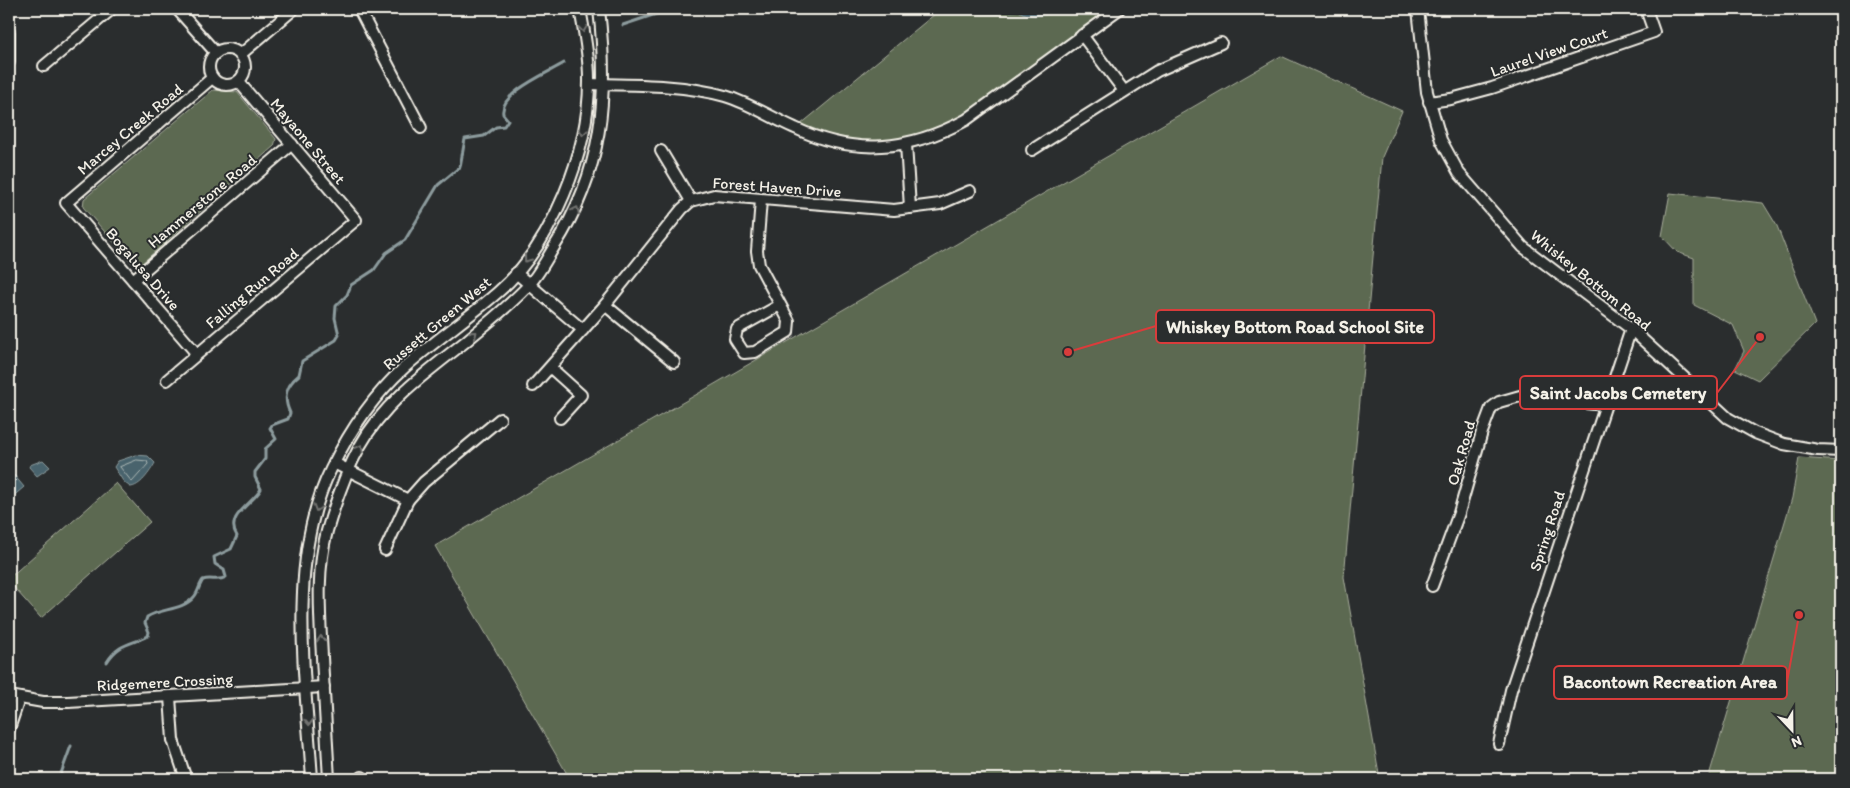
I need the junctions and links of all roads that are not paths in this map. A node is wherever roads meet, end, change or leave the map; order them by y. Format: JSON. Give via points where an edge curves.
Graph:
{"nodes":[{"id":1,"x":112,"y":9,"type":"edge"},
{"id":2,"x":177,"y":9,"type":"edge"},
{"id":3,"x":294,"y":9,"type":"edge"},
{"id":4,"x":359,"y":9,"type":"edge"},
{"id":5,"x":580,"y":9,"type":"edge"},
{"id":6,"x":599,"y":9,"type":"edge"},
{"id":7,"x":1119,"y":9,"type":"edge"},
{"id":8,"x":1418,"y":9,"type":"edge"},
{"id":9,"x":1646,"y":9,"type":"edge"},
{"id":10,"x":9,"y":32,"type":"edge"},
{"id":11,"x":1082,"y":35,"type":"junction"},
{"id":12,"x":1220,"y":43,"type":"dead end"},
{"id":13,"x":216,"y":53,"type":"junction"},
{"id":14,"x":240,"y":55,"type":"junction"},
{"id":15,"x":9,"y":62,"type":"edge"},
{"id":16,"x":44,"y":66,"type":"dead end"},
{"id":17,"x":212,"y":78,"type":"junction"},
{"id":18,"x":238,"y":81,"type":"junction"},
{"id":19,"x":589,"y":84,"type":"junction"},
{"id":20,"x":604,"y":84,"type":"junction"},
{"id":21,"x":1124,"y":91,"type":"junction"},
{"id":22,"x":1429,"y":102,"type":"junction"},
{"id":23,"x":421,"y":128,"type":"dead end"},
{"id":24,"x":292,"y":144,"type":"junction"},
{"id":25,"x":906,"y":144,"type":"junction"},
{"id":26,"x":1032,"y":150,"type":"dead end"},
{"id":27,"x":661,"y":151,"type":"dead end"},
{"id":28,"x":970,"y":191,"type":"dead end"},
{"id":29,"x":761,"y":200,"type":"junction"},
{"id":30,"x":691,"y":201,"type":"junction"},
{"id":31,"x":66,"y":203,"type":"joint"},
{"id":32,"x":910,"y":208,"type":"junction"},
{"id":33,"x":356,"y":220,"type":"joint"},
{"id":34,"x":516,"y":273,"type":"junction"},
{"id":35,"x":133,"y":280,"type":"junction"},
{"id":36,"x":528,"y":286,"type":"junction"},
{"id":37,"x":605,"y":305,"type":"junction"},
{"id":38,"x":780,"y":306,"type":"junction"},
{"id":39,"x":1630,"y":329,"type":"junction"},
{"id":40,"x":583,"y":330,"type":"junction"},
{"id":41,"x":197,"y":354,"type":"junction"},
{"id":42,"x":674,"y":362,"type":"dead end"},
{"id":43,"x":550,"y":368,"type":"junction"},
{"id":44,"x":167,"y":380,"type":"dead end"},
{"id":45,"x":533,"y":386,"type":"dead end"},
{"id":46,"x":1604,"y":405,"type":"junction"},
{"id":47,"x":560,"y":418,"type":"dead end"},
{"id":48,"x":500,"y":419,"type":"dead end"},
{"id":49,"x":1841,"y":452,"type":"edge"},
{"id":50,"x":334,"y":463,"type":"junction"},
{"id":51,"x":349,"y":470,"type":"junction"},
{"id":52,"x":408,"y":500,"type":"junction"},
{"id":53,"x":385,"y":550,"type":"dead end"},
{"id":54,"x":1432,"y":586,"type":"dead end"},
{"id":55,"x":324,"y":687,"type":"junction"},
{"id":56,"x":307,"y":688,"type":"junction"},
{"id":57,"x":170,"y":697,"type":"junction"},
{"id":58,"x":14,"y":698,"type":"edge"},
{"id":59,"x":9,"y":729,"type":"edge"},
{"id":60,"x":1499,"y":744,"type":"dead end"},
{"id":61,"x":186,"y":779,"type":"edge"},
{"id":62,"x":312,"y":779,"type":"edge"},
{"id":63,"x":329,"y":779,"type":"edge"}],
"edges":[{"from":1,"to":16,"type":"street"},
{"from":2,"to":13,"type":"street"},
{"from":3,"to":14,"type":"street"},
{"from":4,"to":23,"type":"street"},
{"from":5,"to":19,"type":"street","name":"Russett Green West","one_way":true},
{"from":6,"to":20,"type":"street","name":"Russett Green West"},
{"from":7,"to":11,"type":"street"},
{"from":8,"to":22,"type":"street","name":"Whiskey Bottom Road"},
{"from":9,"to":22,"type":"street","name":"Laurel View Court","via":[[1654,32],[1492,88]]},
{"from":10,"to":15,"type":"street"},
{"from":11,"to":21,"type":"street"},
{"from":11,"to":25,"type":"street","via":[[966,120],[948,130]]},
{"from":12,"to":21,"type":"street","via":[[1157,71]]},
{"from":13,"to":14,"type":"street","via":[[225,49]]},
{"from":13,"to":17,"type":"street","via":[[209,68]]},
{"from":14,"to":18,"type":"street","via":[[245,66]]},
{"from":17,"to":18,"type":"street","via":[[227,85]]},
{"from":17,"to":31,"type":"street","name":"Marcey Creek Road"},
{"from":18,"to":24,"type":"street","name":"Mayaone Street"},
{"from":19,"to":20,"type":"street"},
{"from":19,"to":34,"type":"street","name":"Russett Green West","one_way":true,"via":[[582,140],[573,171],[552,220]]},
{"from":20,"to":25,"type":"street","via":[[704,91],[727,97],[820,140],[867,146]]},
{"from":36,"to":20,"type":"street","name":"Russett Green West","one_way":true,"via":[[567,228],[582,196],[601,133]]},
{"from":21,"to":26,"type":"street"},
{"from":22,"to":39,"type":"street","name":"Whiskey Bottom Road","via":[[1450,159],[1483,203],[1536,258]]},
{"from":24,"to":33,"type":"street","name":"Mayaone Street"},
{"from":24,"to":35,"type":"street","name":"Hammerstone Road"},
{"from":25,"to":32,"type":"street"},
{"from":27,"to":30,"type":"street"},
{"from":28,"to":32,"type":"street","name":"Forest Haven Drive","via":[[940,204]]},
{"from":29,"to":30,"type":"street","name":"Forest Haven Drive","via":[[714,195]]},
{"from":29,"to":32,"type":"street","name":"Forest Haven Drive","via":[[875,209]]},
{"from":29,"to":38,"type":"street","via":[[759,265]]},
{"from":30,"to":37,"type":"street","name":"Forest Haven Drive"},
{"from":31,"to":35,"type":"street","name":"Bogalusa Drive"},
{"from":33,"to":41,"type":"street","name":"Falling Run Road"},
{"from":34,"to":36,"type":"street"},
{"from":34,"to":50,"type":"street","name":"Russett Green West","via":[[498,292],[404,368],[379,395]]},
{"from":35,"to":41,"type":"street","name":"Bogalusa Drive"},
{"from":36,"to":40,"type":"street"},
{"from":51,"to":36,"type":"street","name":"Russett Green West","one_way":true,"via":[[361,444],[400,396]]},
{"from":37,"to":40,"type":"street","name":"Forest Haven Drive"},
{"from":37,"to":42,"type":"street"},
{"from":38,"to":38,"type":"street","via":[[737,329],[735,339],[744,353],[755,352],[788,332],[789,321]]},
{"from":39,"to":46,"type":"street","name":"Spring Road"},
{"from":39,"to":49,"type":"street","name":"Whiskey Bottom Road","via":[[1741,426],[1784,444]]},
{"from":40,"to":43,"type":"street","name":"Forest Haven Drive"},
{"from":41,"to":44,"type":"street","name":"Falling Run Road"},
{"from":43,"to":45,"type":"street","name":"Forest Haven Drive"},
{"from":43,"to":47,"type":"street","via":[[580,395]]},
{"from":46,"to":54,"type":"street","name":"Oak Road","via":[[1520,396],[1499,402],[1492,408]]},
{"from":46,"to":60,"type":"street","name":"Spring Road","via":[[1511,690]]},
{"from":48,"to":52,"type":"street","via":[[442,465]]},
{"from":50,"to":51,"type":"street"},
{"from":50,"to":56,"type":"street","name":"Russett Green West","one_way":true,"via":[[310,530],[305,558],[303,593]]},
{"from":51,"to":52,"type":"street"},
{"from":55,"to":51,"type":"street","name":"Russett Green West","one_way":true,"via":[[320,574],[327,531]]},
{"from":52,"to":53,"type":"street"},
{"from":55,"to":56,"type":"street","name":"Ridgemere Crossing"},
{"from":55,"to":63,"type":"street","name":"Russett Green West"},
{"from":56,"to":57,"type":"street","name":"Ridgemere Crossing"},
{"from":56,"to":62,"type":"street","name":"Russett Green West","one_way":true},
{"from":57,"to":58,"type":"street","name":"Ridgemere Crossing","via":[[68,702]]},
{"from":57,"to":61,"type":"street","via":[[173,740]]},
{"from":58,"to":59,"type":"street"}]}
